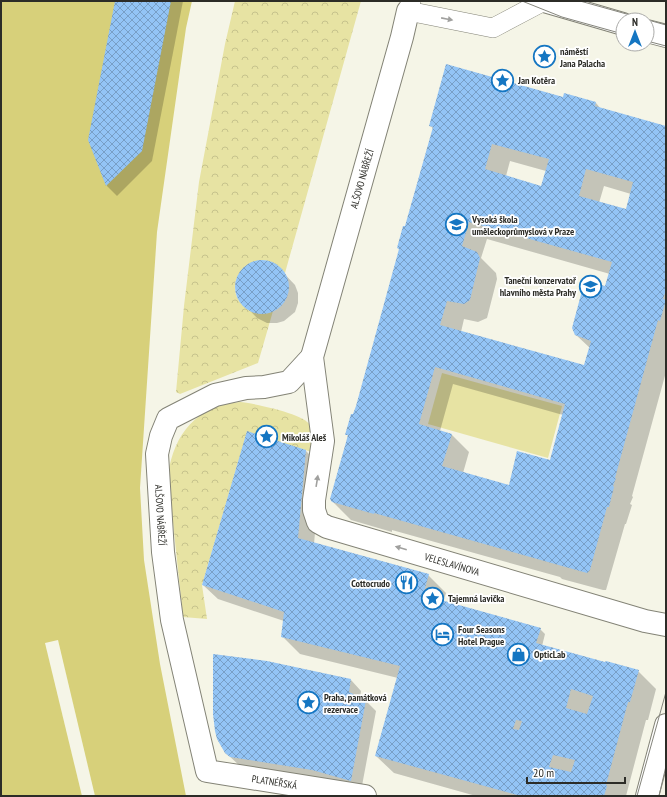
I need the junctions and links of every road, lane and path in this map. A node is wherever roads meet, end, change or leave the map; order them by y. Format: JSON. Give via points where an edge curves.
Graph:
{"nodes":[{"id":1,"x":544,"y":1,"type":"edge"},
{"id":2,"x":410,"y":6,"type":"edge"},
{"id":3,"x":615,"y":22,"type":"edge"},
{"id":4,"x":655,"y":33,"type":"edge"},
{"id":5,"x":666,"y":36,"type":"edge"},
{"id":6,"x":312,"y":357,"type":"junction"},
{"id":7,"x":323,"y":441,"type":"joint"},
{"id":8,"x":666,"y":626,"type":"edge"},
{"id":9,"x":666,"y":725,"type":"edge"},
{"id":10,"x":207,"y":771,"type":"joint"},
{"id":11,"x":360,"y":795,"type":"edge"},
{"id":12,"x":647,"y":796,"type":"edge"}],
"edges":[{"from":2,"to":1,"type":"lane","one_way":true,"via":[[493,28]]},
{"from":1,"to":3,"type":"street"},
{"from":2,"to":6,"type":"street","name":"ALŠOVO NÁBŘEŽÍ"},
{"from":4,"to":5,"type":"street"},
{"from":6,"to":7,"type":"street","name":"ALŠOVO NÁBŘEŽÍ"},
{"from":6,"to":10,"type":"street","name":"ALŠOVO NÁBŘEŽÍ","via":[[289,382],[215,395],[168,419],[161,436],[158,462],[172,620]]},
{"from":8,"to":7,"type":"street","name":"VELESLAVÍNOVA","one_way":true,"via":[[326,527],[318,522],[314,510]]},
{"from":9,"to":12,"type":"street"},
{"from":10,"to":11,"type":"street","name":"PLATNÉŘSKÁ"}]}
